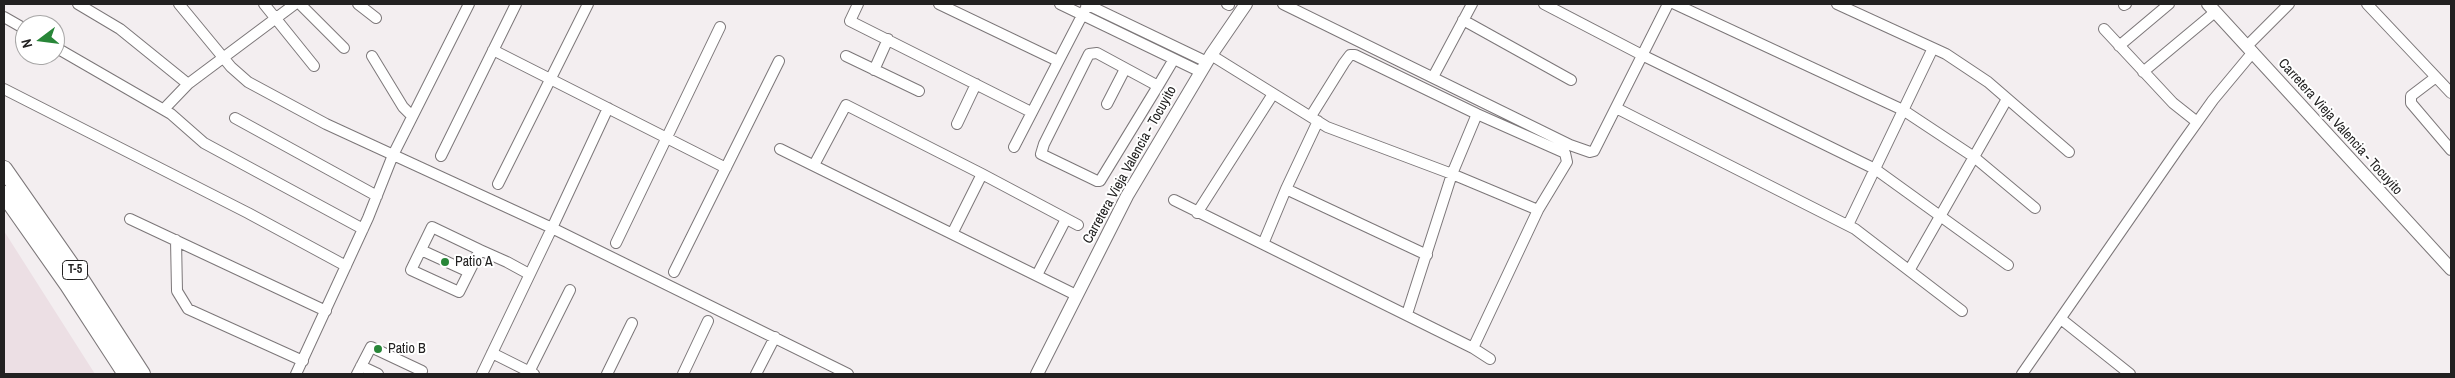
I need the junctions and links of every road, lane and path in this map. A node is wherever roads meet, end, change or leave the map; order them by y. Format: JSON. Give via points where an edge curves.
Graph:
{"nodes":[{"id":1,"x":78,"y":4,"type":"edge"},
{"id":2,"x":179,"y":4,"type":"edge"},
{"id":3,"x":264,"y":4,"type":"edge"},
{"id":4,"x":295,"y":4,"type":"edge"},
{"id":5,"x":300,"y":4,"type":"edge"},
{"id":6,"x":358,"y":4,"type":"edge"},
{"id":7,"x":469,"y":4,"type":"edge"},
{"id":8,"x":516,"y":4,"type":"edge"},
{"id":9,"x":588,"y":4,"type":"edge"},
{"id":10,"x":858,"y":4,"type":"edge"},
{"id":11,"x":939,"y":4,"type":"edge"},
{"id":12,"x":1060,"y":4,"type":"edge"},
{"id":13,"x":1087,"y":4,"type":"edge"},
{"id":14,"x":1246,"y":4,"type":"edge"},
{"id":15,"x":1283,"y":4,"type":"edge"},
{"id":16,"x":1472,"y":4,"type":"edge"},
{"id":17,"x":1544,"y":4,"type":"edge"},
{"id":18,"x":1668,"y":4,"type":"edge"},
{"id":19,"x":1675,"y":4,"type":"edge"},
{"id":20,"x":1837,"y":4,"type":"edge"},
{"id":21,"x":2169,"y":4,"type":"edge"},
{"id":22,"x":2289,"y":4,"type":"edge"},
{"id":23,"x":2367,"y":4,"type":"edge"},
{"id":24,"x":2212,"y":8,"type":"edge"},
{"id":25,"x":1082,"y":15,"type":"junction"},
{"id":26,"x":4,"y":17,"type":"edge"},
{"id":27,"x":376,"y":18,"type":"dead end"},
{"id":28,"x":276,"y":19,"type":"junction"},
{"id":29,"x":1463,"y":20,"type":"junction"},
{"id":30,"x":15,"y":24,"type":"edge"},
{"id":31,"x":720,"y":27,"type":"dead end"},
{"id":32,"x":2104,"y":29,"type":"dead end"},
{"id":33,"x":888,"y":39,"type":"junction"},
{"id":34,"x":2119,"y":46,"type":"junction"},
{"id":35,"x":344,"y":48,"type":"dead end"},
{"id":36,"x":1933,"y":48,"type":"junction"},
{"id":37,"x":2250,"y":49,"type":"junction"},
{"id":38,"x":493,"y":50,"type":"junction"},
{"id":39,"x":65,"y":53,"type":"edge"},
{"id":40,"x":1642,"y":55,"type":"junction"},
{"id":41,"x":372,"y":56,"type":"dead end"},
{"id":42,"x":846,"y":56,"type":"dead end"},
{"id":43,"x":222,"y":57,"type":"junction"},
{"id":44,"x":1174,"y":59,"type":"junction"},
{"id":45,"x":778,"y":61,"type":"dead end"},
{"id":46,"x":1058,"y":61,"type":"junction"},
{"id":47,"x":1207,"y":63,"type":"junction"},
{"id":48,"x":314,"y":66,"type":"dead end"},
{"id":49,"x":1125,"y":69,"type":"junction"},
{"id":50,"x":874,"y":70,"type":"junction"},
{"id":51,"x":2143,"y":72,"type":"junction"},
{"id":52,"x":2436,"y":76,"type":"junction"},
{"id":53,"x":1434,"y":77,"type":"junction"},
{"id":54,"x":550,"y":79,"type":"junction"},
{"id":55,"x":1571,"y":80,"type":"dead end"},
{"id":56,"x":188,"y":84,"type":"junction"},
{"id":57,"x":976,"y":84,"type":"junction"},
{"id":58,"x":1158,"y":86,"type":"junction"},
{"id":59,"x":4,"y":89,"type":"edge"},
{"id":60,"x":919,"y":92,"type":"dead end"},
{"id":61,"x":2451,"y":93,"type":"edge"},
{"id":62,"x":1273,"y":94,"type":"junction"},
{"id":63,"x":2007,"y":99,"type":"junction"},
{"id":64,"x":1107,"y":104,"type":"dead end"},
{"id":65,"x":608,"y":108,"type":"junction"},
{"id":66,"x":1616,"y":108,"type":"junction"},
{"id":67,"x":164,"y":109,"type":"junction"},
{"id":68,"x":1903,"y":110,"type":"junction"},
{"id":69,"x":1031,"y":112,"type":"junction"},
{"id":70,"x":1477,"y":114,"type":"junction"},
{"id":71,"x":412,"y":116,"type":"junction"},
{"id":72,"x":235,"y":118,"type":"dead end"},
{"id":73,"x":1315,"y":119,"type":"junction"},
{"id":74,"x":2197,"y":122,"type":"junction"},
{"id":75,"x":957,"y":124,"type":"dead end"},
{"id":76,"x":666,"y":138,"type":"junction"},
{"id":77,"x":1014,"y":147,"type":"dead end"},
{"id":78,"x":780,"y":149,"type":"dead end"},
{"id":79,"x":2451,"y":150,"type":"edge"},
{"id":80,"x":2069,"y":152,"type":"dead end"},
{"id":81,"x":394,"y":155,"type":"junction"},
{"id":82,"x":441,"y":156,"type":"dead end"},
{"id":83,"x":1974,"y":157,"type":"junction"},
{"id":84,"x":814,"y":165,"type":"junction"},
{"id":85,"x":726,"y":168,"type":"junction"},
{"id":86,"x":4,"y":169,"type":"edge"},
{"id":87,"x":1875,"y":169,"type":"junction"},
{"id":88,"x":982,"y":174,"type":"junction"},
{"id":89,"x":1452,"y":174,"type":"junction"},
{"id":90,"x":498,"y":184,"type":"dead end"},
{"id":91,"x":1286,"y":190,"type":"junction"},
{"id":92,"x":4,"y":194,"type":"edge"},
{"id":93,"x":377,"y":196,"type":"junction"},
{"id":94,"x":1174,"y":200,"type":"dead end"},
{"id":95,"x":2035,"y":208,"type":"dead end"},
{"id":96,"x":1538,"y":210,"type":"junction"},
{"id":97,"x":1197,"y":213,"type":"junction"},
{"id":98,"x":1940,"y":216,"type":"junction"},
{"id":99,"x":130,"y":219,"type":"dead end"},
{"id":100,"x":1066,"y":219,"type":"junction"},
{"id":101,"x":1078,"y":225,"type":"dead end"},
{"id":102,"x":1848,"y":225,"type":"junction"},
{"id":103,"x":552,"y":228,"type":"junction"},
{"id":104,"x":363,"y":229,"type":"junction"},
{"id":105,"x":953,"y":232,"type":"junction"},
{"id":106,"x":176,"y":240,"type":"junction"},
{"id":107,"x":616,"y":243,"type":"dead end"},
{"id":108,"x":1263,"y":244,"type":"junction"},
{"id":109,"x":421,"y":250,"type":"junction"},
{"id":110,"x":480,"y":250,"type":"junction"},
{"id":111,"x":1427,"y":255,"type":"junction"},
{"id":112,"x":2008,"y":265,"type":"dead end"},
{"id":113,"x":346,"y":266,"type":"junction"},
{"id":114,"x":1910,"y":269,"type":"junction"},
{"id":115,"x":2451,"y":269,"type":"edge"},
{"id":116,"x":469,"y":272,"type":"junction"},
{"id":117,"x":674,"y":272,"type":"dead end"},
{"id":118,"x":529,"y":274,"type":"junction"},
{"id":119,"x":1038,"y":275,"type":"junction"},
{"id":120,"x":570,"y":290,"type":"dead end"},
{"id":121,"x":1076,"y":295,"type":"junction"},
{"id":122,"x":326,"y":311,"type":"junction"},
{"id":123,"x":1962,"y":311,"type":"dead end"},
{"id":124,"x":1406,"y":314,"type":"junction"},
{"id":125,"x":2061,"y":318,"type":"junction"},
{"id":126,"x":708,"y":322,"type":"dead end"},
{"id":127,"x":632,"y":323,"type":"dead end"},
{"id":128,"x":775,"y":337,"type":"junction"},
{"id":129,"x":1473,"y":348,"type":"junction"},
{"id":130,"x":492,"y":353,"type":"junction"},
{"id":131,"x":1490,"y":359,"type":"dead end"},
{"id":132,"x":303,"y":361,"type":"junction"},
{"id":133,"x":359,"y":370,"type":"edge"},
{"id":134,"x":832,"y":371,"type":"edge"},
{"id":135,"x":532,"y":373,"type":"edge"},
{"id":136,"x":2026,"y":373,"type":"edge"},
{"id":137,"x":126,"y":374,"type":"edge"},
{"id":138,"x":142,"y":374,"type":"edge"},
{"id":139,"x":296,"y":374,"type":"edge"},
{"id":140,"x":378,"y":374,"type":"edge"},
{"id":141,"x":421,"y":374,"type":"edge"},
{"id":142,"x":482,"y":374,"type":"edge"},
{"id":143,"x":607,"y":374,"type":"edge"},
{"id":144,"x":683,"y":374,"type":"edge"},
{"id":145,"x":756,"y":374,"type":"edge"},
{"id":146,"x":848,"y":374,"type":"edge"},
{"id":147,"x":1038,"y":374,"type":"edge"},
{"id":148,"x":2130,"y":374,"type":"edge"}],
"edges":[{"from":1,"to":56,"type":"street","via":[[120,29]]},
{"from":2,"to":43,"type":"street"},
{"from":3,"to":28,"type":"street"},
{"from":4,"to":28,"type":"street"},
{"from":5,"to":35,"type":"street"},
{"from":6,"to":27,"type":"street"},
{"from":7,"to":71,"type":"street"},
{"from":8,"to":38,"type":"street"},
{"from":9,"to":54,"type":"street"},
{"from":10,"to":33,"type":"street","via":[[850,21]]},
{"from":11,"to":46,"type":"street"},
{"from":12,"to":25,"type":"street"},
{"from":13,"to":25,"type":"street"},
{"from":13,"to":47,"type":"street"},
{"from":14,"to":47,"type":"street","name":"Carretera Vieja Valencia - Tocuyito"},
{"from":15,"to":53,"type":"street"},
{"from":16,"to":29,"type":"street"},
{"from":17,"to":40,"type":"street"},
{"from":18,"to":40,"type":"street"},
{"from":19,"to":68,"type":"street"},
{"from":20,"to":36,"type":"street"},
{"from":21,"to":34,"type":"street"},
{"from":22,"to":37,"type":"street"},
{"from":23,"to":52,"type":"street"},
{"from":24,"to":37,"type":"street","name":"Carretera Vieja Valencia - Tocuyito"},
{"from":24,"to":51,"type":"street"},
{"from":25,"to":44,"type":"street"},
{"from":25,"to":46,"type":"street"},
{"from":26,"to":30,"type":"street"},
{"from":28,"to":43,"type":"street"},
{"from":28,"to":48,"type":"street"},
{"from":29,"to":53,"type":"street"},
{"from":29,"to":55,"type":"street"},
{"from":31,"to":76,"type":"street"},
{"from":32,"to":34,"type":"street"},
{"from":33,"to":50,"type":"street"},
{"from":33,"to":57,"type":"street"},
{"from":34,"to":51,"type":"street"},
{"from":36,"to":63,"type":"street","via":[[1988,82]]},
{"from":36,"to":68,"type":"street"},
{"from":37,"to":74,"type":"street"},
{"from":37,"to":115,"type":"street","name":"Carretera Vieja Valencia - Tocuyito"},
{"from":38,"to":54,"type":"street"},
{"from":38,"to":82,"type":"street"},
{"from":39,"to":67,"type":"street"},
{"from":40,"to":66,"type":"street"},
{"from":40,"to":87,"type":"street"},
{"from":41,"to":71,"type":"street"},
{"from":42,"to":50,"type":"street"},
{"from":43,"to":56,"type":"street"},
{"from":43,"to":81,"type":"street","via":[[248,82],[326,124]]},
{"from":44,"to":47,"type":"street"},
{"from":44,"to":58,"type":"street"},
{"from":45,"to":85,"type":"street"},
{"from":46,"to":69,"type":"street"},
{"from":47,"to":62,"type":"street"},
{"from":47,"to":121,"type":"street","name":"Carretera Vieja Valencia - Tocuyito","via":[[1127,196]]},
{"from":49,"to":58,"type":"street"},
{"from":49,"to":58,"type":"street","via":[[1098,53],[1089,54],[1042,154],[1100,181]]},
{"from":49,"to":64,"type":"street"},
{"from":50,"to":60,"type":"street"},
{"from":51,"to":74,"type":"street"},
{"from":52,"to":61,"type":"street"},
{"from":52,"to":79,"type":"street","via":[[2411,96],[2411,103]]},
{"from":53,"to":66,"type":"street","via":[[1586,152],[1594,151]]},
{"from":54,"to":65,"type":"street"},
{"from":54,"to":90,"type":"street"},
{"from":56,"to":67,"type":"street"},
{"from":57,"to":69,"type":"street"},
{"from":57,"to":75,"type":"street"},
{"from":59,"to":113,"type":"street"},
{"from":62,"to":73,"type":"street"},
{"from":62,"to":97,"type":"street"},
{"from":63,"to":80,"type":"street"},
{"from":63,"to":83,"type":"street"},
{"from":65,"to":76,"type":"street"},
{"from":65,"to":103,"type":"street"},
{"from":66,"to":102,"type":"street"},
{"from":67,"to":104,"type":"street","via":[[204,143]]},
{"from":68,"to":83,"type":"street"},
{"from":68,"to":87,"type":"street"},
{"from":69,"to":77,"type":"street"},
{"from":70,"to":73,"type":"street","via":[[1350,55]]},
{"from":70,"to":89,"type":"street"},
{"from":70,"to":96,"type":"street","via":[[1565,153],[1566,162]]},
{"from":71,"to":81,"type":"street"},
{"from":72,"to":93,"type":"street"},
{"from":73,"to":89,"type":"street","via":[[1327,127]]},
{"from":73,"to":91,"type":"street"},
{"from":74,"to":125,"type":"street"},
{"from":76,"to":85,"type":"street"},
{"from":76,"to":107,"type":"street"},
{"from":78,"to":84,"type":"street"},
{"from":81,"to":93,"type":"street"},
{"from":81,"to":103,"type":"street"},
{"from":83,"to":95,"type":"street"},
{"from":83,"to":98,"type":"street"},
{"from":84,"to":88,"type":"street","via":[[846,105]]},
{"from":84,"to":105,"type":"street"},
{"from":85,"to":117,"type":"street"},
{"from":86,"to":138,"type":"highway","number":"T-5"},
{"from":87,"to":98,"type":"street"},
{"from":87,"to":102,"type":"street"},
{"from":88,"to":100,"type":"street"},
{"from":88,"to":105,"type":"street"},
{"from":89,"to":96,"type":"street"},
{"from":89,"to":111,"type":"street"},
{"from":91,"to":108,"type":"street"},
{"from":91,"to":111,"type":"street"},
{"from":92,"to":137,"type":"highway","number":"T-5"},
{"from":93,"to":104,"type":"street"},
{"from":94,"to":97,"type":"street"},
{"from":96,"to":129,"type":"street"},
{"from":97,"to":108,"type":"street"},
{"from":98,"to":112,"type":"street"},
{"from":98,"to":114,"type":"street"},
{"from":99,"to":106,"type":"street"},
{"from":100,"to":101,"type":"street"},
{"from":100,"to":119,"type":"street"},
{"from":102,"to":114,"type":"street"},
{"from":103,"to":118,"type":"street"},
{"from":103,"to":128,"type":"street"},
{"from":104,"to":113,"type":"street"},
{"from":105,"to":119,"type":"street"},
{"from":106,"to":122,"type":"street"},
{"from":106,"to":132,"type":"street","via":[[177,291],[188,309]]},
{"from":108,"to":124,"type":"street"},
{"from":109,"to":110,"type":"street","via":[[432,227]]},
{"from":109,"to":116,"type":"street"},
{"from":109,"to":116,"type":"street","via":[[411,270],[459,292]]},
{"from":110,"to":116,"type":"street"},
{"from":110,"to":118,"type":"street"},
{"from":111,"to":124,"type":"street"},
{"from":113,"to":122,"type":"street"},
{"from":114,"to":123,"type":"street"},
{"from":118,"to":130,"type":"street"},
{"from":119,"to":121,"type":"street"},
{"from":120,"to":135,"type":"street"},
{"from":121,"to":147,"type":"street","name":"Carretera Vieja Valencia - Tocuyito"},
{"from":122,"to":132,"type":"street"},
{"from":124,"to":129,"type":"street"},
{"from":125,"to":136,"type":"street"},
{"from":125,"to":148,"type":"street"},
{"from":126,"to":144,"type":"street"},
{"from":127,"to":143,"type":"street"},
{"from":128,"to":134,"type":"street"},
{"from":128,"to":145,"type":"street"},
{"from":129,"to":131,"type":"street"},
{"from":130,"to":135,"type":"street"},
{"from":130,"to":142,"type":"street"},
{"from":132,"to":139,"type":"street"},
{"from":133,"to":140,"type":"street"},
{"from":133,"to":141,"type":"street","via":[[371,347],[422,371]]},
{"from":134,"to":146,"type":"street"}]}
